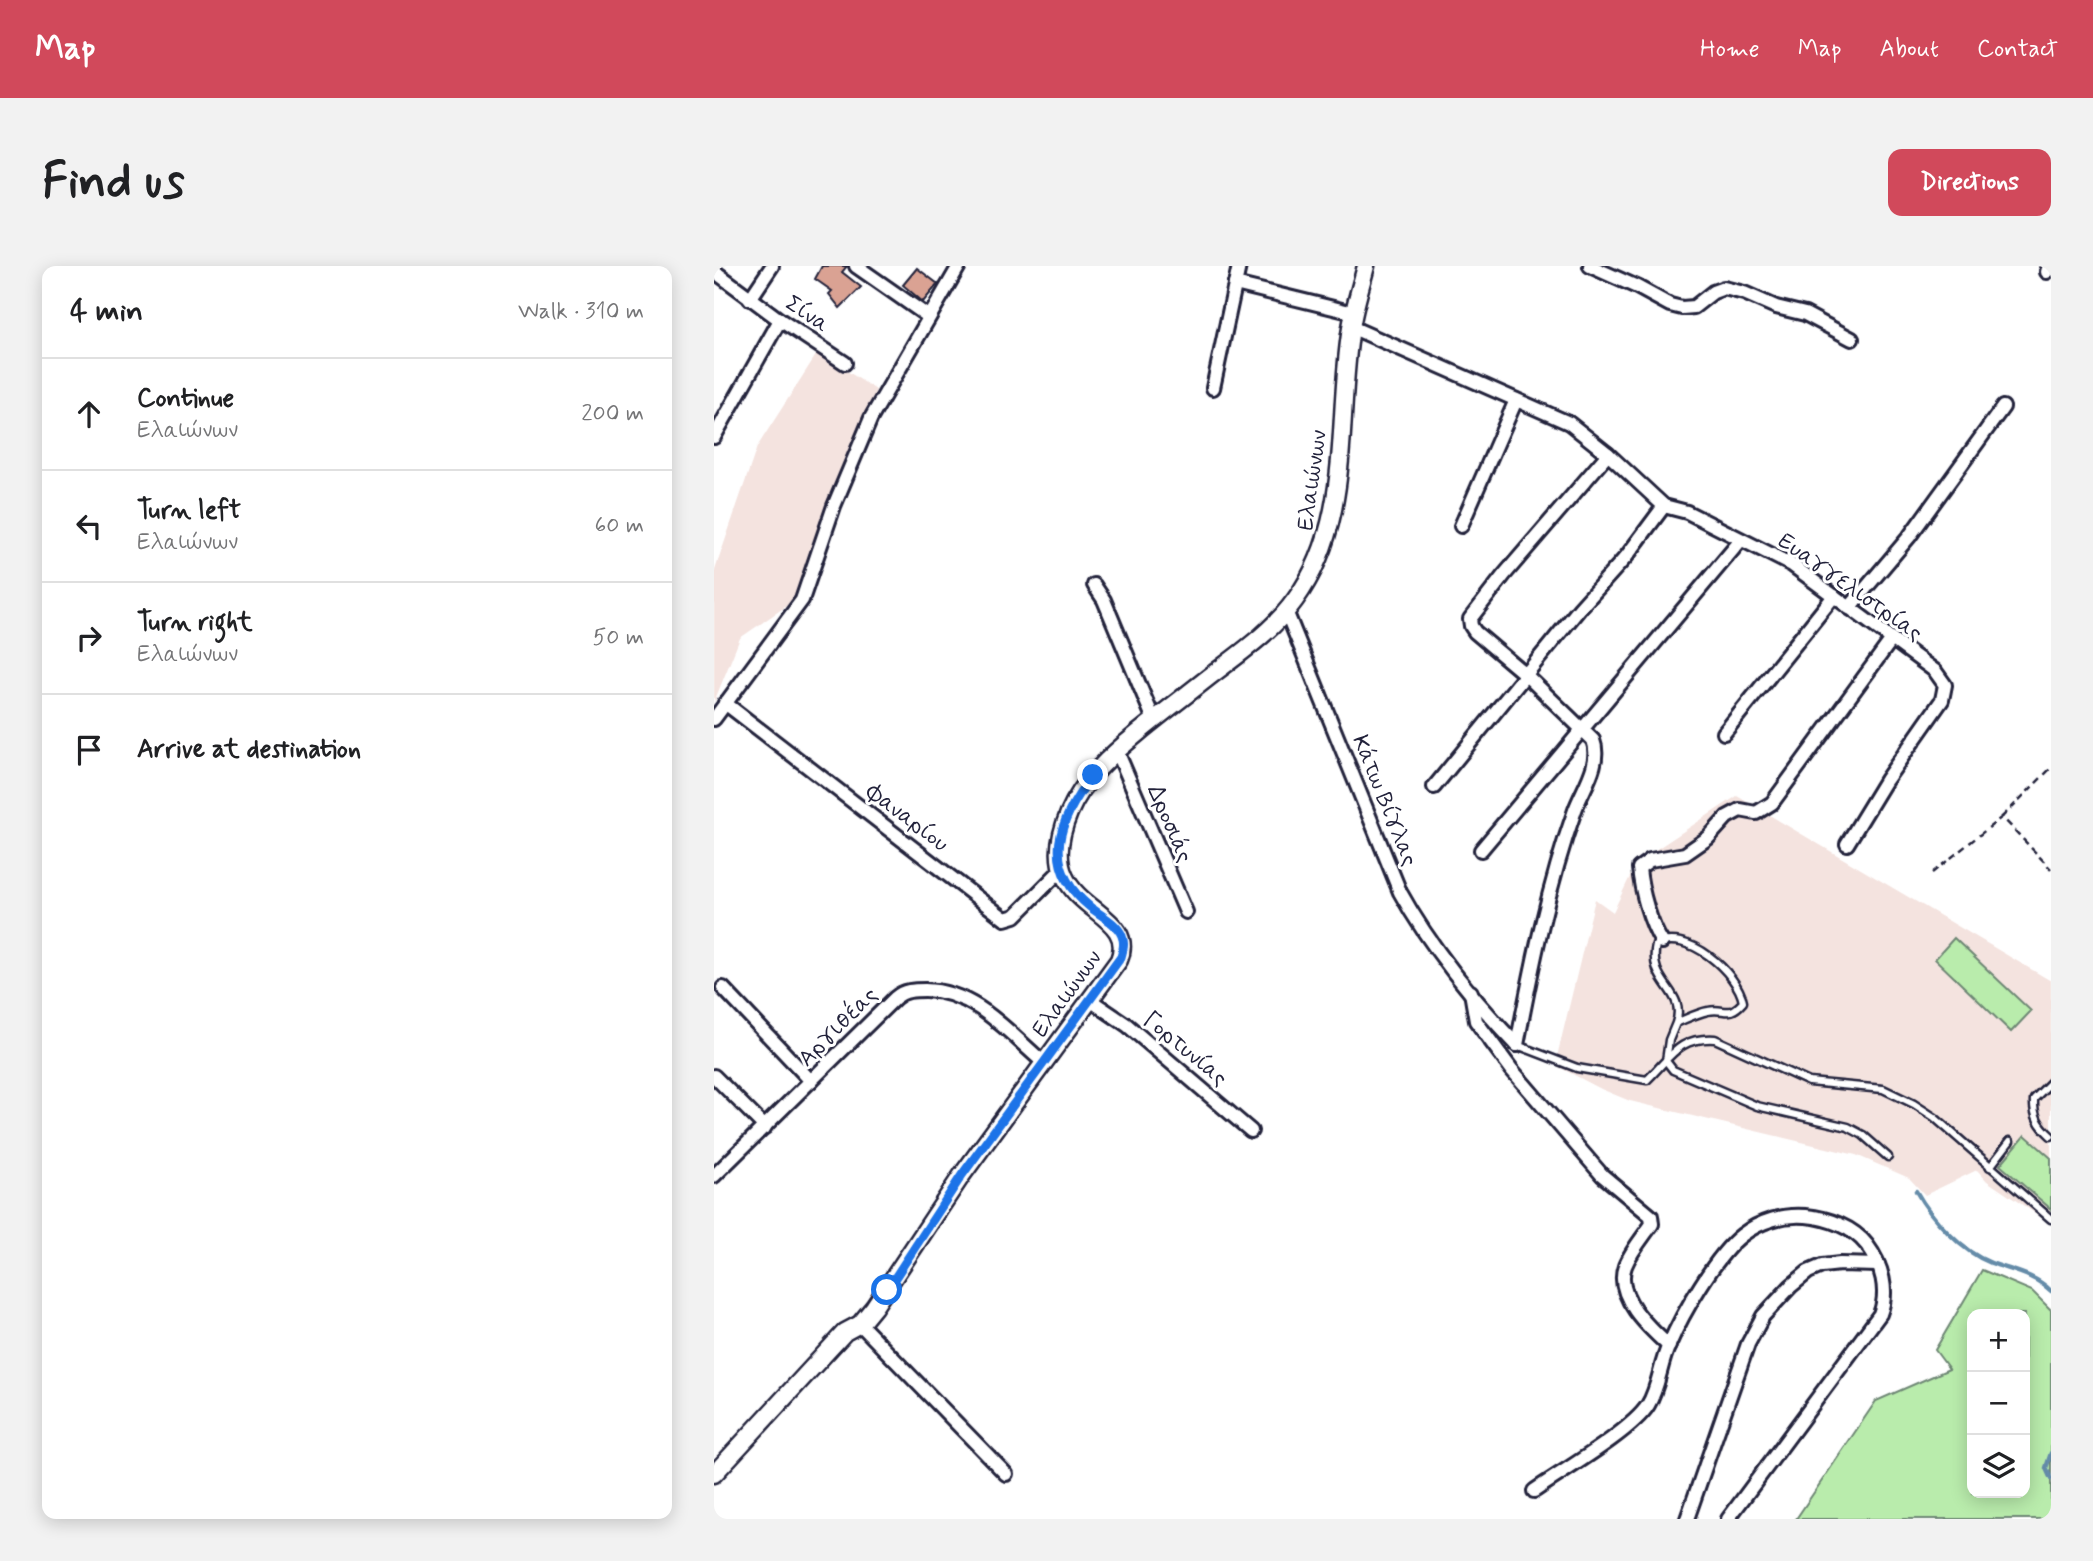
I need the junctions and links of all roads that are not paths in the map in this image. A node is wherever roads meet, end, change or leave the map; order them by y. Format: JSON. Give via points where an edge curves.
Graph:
{"nodes":[{"id":1,"x":772,"y":266,"type":"edge"},
{"id":2,"x":856,"y":266,"type":"edge"},
{"id":3,"x":959,"y":266,"type":"edge"},
{"id":4,"x":1239,"y":266,"type":"edge"},
{"id":5,"x":1366,"y":266,"type":"edge"},
{"id":6,"x":1590,"y":266,"type":"edge"},
{"id":7,"x":714,"y":271,"type":"edge"},
{"id":8,"x":1235,"y":284,"type":"junction"},
{"id":9,"x":750,"y":299,"type":"junction"},
{"id":10,"x":929,"y":317,"type":"junction"},
{"id":11,"x":780,"y":320,"type":"junction"},
{"id":12,"x":1352,"y":320,"type":"junction"},
{"id":13,"x":1852,"y":339,"type":"dead end"},
{"id":14,"x":845,"y":363,"type":"dead end"},
{"id":15,"x":1213,"y":388,"type":"dead end"},
{"id":16,"x":1516,"y":400,"type":"junction"},
{"id":17,"x":2003,"y":407,"type":"dead end"},
{"id":18,"x":714,"y":437,"type":"edge"},
{"id":19,"x":1608,"y":454,"type":"junction"},
{"id":20,"x":1664,"y":506,"type":"junction"},
{"id":21,"x":1461,"y":526,"type":"dead end"},
{"id":22,"x":1741,"y":540,"type":"junction"},
{"id":23,"x":1094,"y":585,"type":"dead end"},
{"id":24,"x":1834,"y":596,"type":"junction"},
{"id":25,"x":1849,"y":608,"type":"junction"},
{"id":26,"x":1286,"y":611,"type":"junction"},
{"id":27,"x":1892,"y":639,"type":"junction"},
{"id":28,"x":1527,"y":675,"type":"junction"},
{"id":29,"x":725,"y":703,"type":"junction"},
{"id":30,"x":714,"y":719,"type":"edge"},
{"id":31,"x":1153,"y":720,"type":"junction"},
{"id":32,"x":1582,"y":729,"type":"junction"},
{"id":33,"x":1724,"y":733,"type":"dead end"},
{"id":34,"x":1117,"y":751,"type":"junction"},
{"id":35,"x":1434,"y":787,"type":"dead end"},
{"id":36,"x":1847,"y":844,"type":"dead end"},
{"id":37,"x":1481,"y":850,"type":"dead end"},
{"id":38,"x":1061,"y":870,"type":"junction"},
{"id":39,"x":1186,"y":912,"type":"dead end"},
{"id":40,"x":1662,"y":942,"type":"junction"},
{"id":41,"x":723,"y":988,"type":"dead end"},
{"id":42,"x":1471,"y":992,"type":"junction"},
{"id":43,"x":1090,"y":1000,"type":"junction"},
{"id":44,"x":1676,"y":1023,"type":"junction"},
{"id":45,"x":1517,"y":1045,"type":"junction"},
{"id":46,"x":1666,"y":1061,"type":"junction"},
{"id":47,"x":1043,"y":1062,"type":"junction"},
{"id":48,"x":714,"y":1076,"type":"edge"},
{"id":49,"x":811,"y":1081,"type":"junction"},
{"id":50,"x":2051,"y":1082,"type":"edge"},
{"id":51,"x":765,"y":1127,"type":"junction"},
{"id":52,"x":1251,"y":1131,"type":"dead end"},
{"id":53,"x":2051,"y":1136,"type":"edge"},
{"id":54,"x":2010,"y":1140,"type":"dead end"},
{"id":55,"x":1888,"y":1157,"type":"dead end"},
{"id":56,"x":1990,"y":1167,"type":"junction"},
{"id":57,"x":714,"y":1176,"type":"edge"},
{"id":58,"x":2051,"y":1219,"type":"edge"},
{"id":59,"x":1878,"y":1265,"type":"junction"},
{"id":60,"x":860,"y":1324,"type":"junction"},
{"id":61,"x":1668,"y":1346,"type":"junction"},
{"id":62,"x":714,"y":1474,"type":"edge"},
{"id":63,"x":1006,"y":1474,"type":"dead end"},
{"id":64,"x":1534,"y":1491,"type":"dead end"},
{"id":65,"x":1687,"y":1519,"type":"edge"},
{"id":66,"x":1728,"y":1519,"type":"edge"}],
"edges":[{"from":1,"to":9,"type":"street"},
{"from":2,"to":10,"type":"street"},
{"from":3,"to":10,"type":"street"},
{"from":4,"to":8,"type":"street"},
{"from":5,"to":12,"type":"main road","name":"Ελαιώνων"},
{"from":6,"to":13,"type":"street","via":[[1670,305],[1694,307],[1724,288],[1805,314]]},
{"from":7,"to":9,"type":"street","name":"Σίνα"},
{"from":8,"to":12,"type":"street"},
{"from":8,"to":15,"type":"street"},
{"from":9,"to":11,"type":"street","name":"Σίνα"},
{"from":10,"to":29,"type":"street","via":[[871,418],[802,600]]},
{"from":11,"to":14,"type":"street","name":"Σίνα"},
{"from":11,"to":18,"type":"street"},
{"from":12,"to":16,"type":"street"},
{"from":12,"to":26,"type":"main road","name":"Ελαιώνων","via":[[1332,522],[1315,569]]},
{"from":16,"to":19,"type":"street","via":[[1569,423]]},
{"from":16,"to":21,"type":"street"},
{"from":17,"to":25,"type":"street","via":[[1909,537]]},
{"from":19,"to":20,"type":"street"},
{"from":19,"to":28,"type":"street","via":[[1470,619],[1475,632]]},
{"from":20,"to":22,"type":"street","name":"Ευαγγελιστρίας","via":[[1687,512]]},
{"from":20,"to":28,"type":"street"},
{"from":22,"to":24,"type":"street","name":"Ευαγγελιστρίας","via":[[1792,565]]},
{"from":22,"to":32,"type":"street"},
{"from":23,"to":31,"type":"street"},
{"from":24,"to":25,"type":"street","name":"Ευαγγελιστρίας"},
{"from":24,"to":33,"type":"street"},
{"from":25,"to":27,"type":"street","name":"Ευαγγελιστρίας"},
{"from":26,"to":31,"type":"main road","name":"Ελαιώνων"},
{"from":26,"to":42,"type":"street","name":"Κάτω Βίγλας","via":[[1400,892]]},
{"from":27,"to":36,"type":"street","name":"Ευαγγελιστρίας","via":[[1935,671],[1945,685],[1942,700]]},
{"from":27,"to":40,"type":"street","via":[[1772,803],[1756,813],[1741,810],[1727,817],[1685,854],[1650,859],[1639,868],[1655,932]]},
{"from":28,"to":32,"type":"street"},
{"from":28,"to":35,"type":"street"},
{"from":29,"to":30,"type":"street"},
{"from":29,"to":38,"type":"street","name":"Φαναρίου","via":[[1005,919],[1015,916]]},
{"from":31,"to":34,"type":"main road","name":"Ελαιώνων"},
{"from":32,"to":37,"type":"street"},
{"from":32,"to":45,"type":"street","via":[[1593,740],[1595,761],[1575,810],[1534,953]]},
{"from":34,"to":38,"type":"main road","name":"Ελαιώνων","via":[[1089,780],[1070,810],[1059,845]]},
{"from":34,"to":39,"type":"street","name":"Δροσιάς"},
{"from":38,"to":43,"type":"main road","name":"Ελαιώνων","via":[[1074,892],[1122,937],[1119,960]]},
{"from":40,"to":44,"type":"lane","via":[[1656,945],[1653,959],[1677,1000],[1680,1012]]},
{"from":40,"to":44,"type":"lane","via":[[1691,945],[1728,971],[1741,990],[1743,1002],[1736,1010],[1710,1010]]},
{"from":41,"to":49,"type":"street"},
{"from":42,"to":45,"type":"street","name":"Κάτω Βίγλας"},
{"from":42,"to":61,"type":"street","via":[[1476,1021],[1512,1070],[1602,1175],[1651,1216],[1652,1224],[1625,1267],[1624,1286],[1647,1326]]},
{"from":43,"to":47,"type":"main road","name":"Ελαιώνων"},
{"from":43,"to":52,"type":"street","name":"Γορτυνίας","via":[[1137,1033]]},
{"from":44,"to":46,"type":"lane"},
{"from":45,"to":46,"type":"lane","via":[[1577,1068],[1647,1080]]},
{"from":46,"to":55,"type":"lane","via":[[1673,1070],[1757,1106],[1848,1127]]},
{"from":46,"to":56,"type":"lane","via":[[1682,1044],[1715,1040],[1809,1082],[1883,1089],[1934,1117]]},
{"from":47,"to":49,"type":"street","name":"Αργιθέας","via":[[971,1002],[948,993],[912,991],[895,998]]},
{"from":47,"to":60,"type":"main road","name":"Ελαιώνων"},
{"from":48,"to":51,"type":"street"},
{"from":49,"to":51,"type":"street","name":"Αργιθέας"},
{"from":50,"to":53,"type":"lane","via":[[2034,1099],[2034,1109],[2036,1119]]},
{"from":51,"to":57,"type":"street","name":"Αργιθέας"},
{"from":54,"to":56,"type":"lane"},
{"from":56,"to":58,"type":"lane"},
{"from":59,"to":61,"type":"street","via":[[1863,1240],[1840,1225],[1799,1215],[1773,1219],[1733,1243],[1702,1285]]},
{"from":59,"to":65,"type":"street","via":[[1840,1264],[1808,1272],[1763,1316],[1748,1344]]},
{"from":59,"to":66,"type":"street","via":[[1885,1293],[1880,1314]]},
{"from":60,"to":62,"type":"main road","name":"Ελαιώνων","via":[[845,1332]]},
{"from":60,"to":63,"type":"street"},
{"from":61,"to":64,"type":"street","via":[[1654,1392],[1639,1416]]}]}
